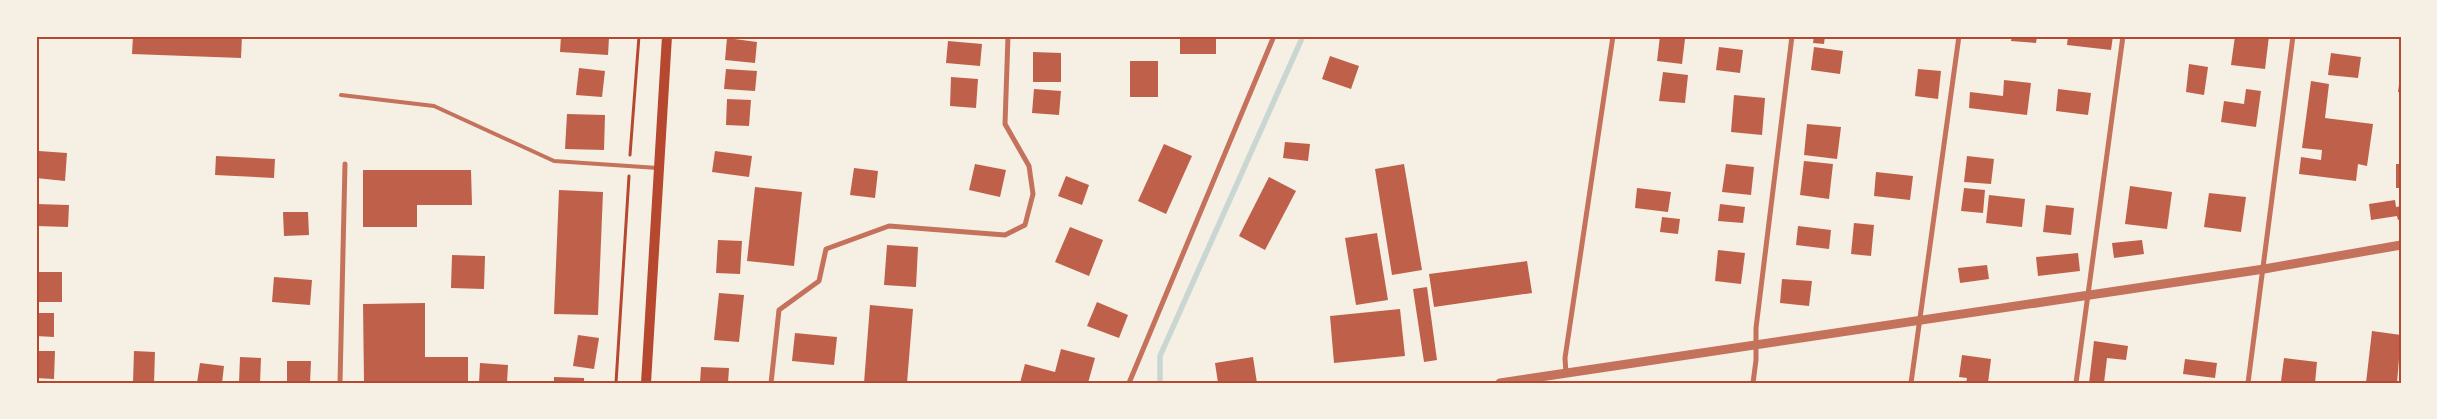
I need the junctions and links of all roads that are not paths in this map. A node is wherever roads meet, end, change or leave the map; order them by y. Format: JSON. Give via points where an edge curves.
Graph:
{"nodes":[{"id":1,"x":668,"y":36,"type":"edge"},
{"id":2,"x":1008,"y":36,"type":"edge"},
{"id":3,"x":1274,"y":36,"type":"edge"},
{"id":4,"x":1613,"y":36,"type":"edge"},
{"id":5,"x":1792,"y":36,"type":"edge"},
{"id":6,"x":1959,"y":36,"type":"edge"},
{"id":7,"x":2123,"y":36,"type":"edge"},
{"id":8,"x":2293,"y":36,"type":"edge"},
{"id":9,"x":341,"y":95,"type":"dead end"},
{"id":10,"x":345,"y":164,"type":"dead end"},
{"id":11,"x":659,"y":168,"type":"junction"},
{"id":12,"x":2401,"y":245,"type":"edge"},
{"id":13,"x":2264,"y":269,"type":"junction"},
{"id":14,"x":2088,"y":294,"type":"junction"},
{"id":15,"x":1919,"y":321,"type":"junction"},
{"id":16,"x":1756,"y":345,"type":"junction"},
{"id":17,"x":1566,"y":374,"type":"junction"},
{"id":18,"x":1543,"y":379,"type":"edge"},
{"id":19,"x":340,"y":383,"type":"edge"},
{"id":20,"x":646,"y":383,"type":"edge"},
{"id":21,"x":771,"y":383,"type":"edge"},
{"id":22,"x":1130,"y":383,"type":"edge"},
{"id":23,"x":1500,"y":383,"type":"edge"},
{"id":24,"x":1753,"y":383,"type":"edge"},
{"id":25,"x":1911,"y":383,"type":"edge"},
{"id":26,"x":2076,"y":383,"type":"edge"},
{"id":27,"x":2248,"y":383,"type":"edge"}],
"edges":[{"from":1,"to":11,"type":"main road"},
{"from":2,"to":21,"type":"street","via":[[1005,124],[1029,166],[1033,194],[1026,224],[1005,235],[889,226],[826,249],[819,281],[779,310]]},
{"from":3,"to":22,"type":"street"},
{"from":4,"to":17,"type":"street","via":[[1565,358]]},
{"from":5,"to":16,"type":"street"},
{"from":6,"to":15,"type":"street"},
{"from":7,"to":14,"type":"street"},
{"from":8,"to":13,"type":"street"},
{"from":9,"to":11,"type":"lane","via":[[434,106],[554,162]]},
{"from":10,"to":19,"type":"street"},
{"from":11,"to":20,"type":"main road"},
{"from":12,"to":13,"type":"street"},
{"from":13,"to":14,"type":"street"},
{"from":13,"to":27,"type":"street"},
{"from":14,"to":15,"type":"street"},
{"from":14,"to":26,"type":"street"},
{"from":15,"to":16,"type":"street"},
{"from":15,"to":25,"type":"street"},
{"from":16,"to":17,"type":"street"},
{"from":16,"to":24,"type":"street"},
{"from":17,"to":18,"type":"street"},
{"from":18,"to":23,"type":"street"}]}
